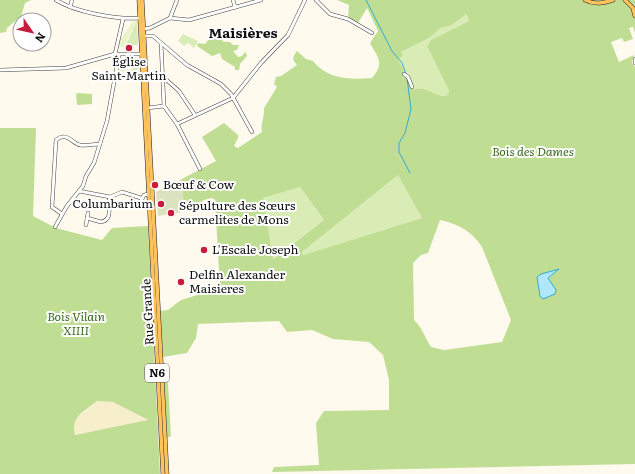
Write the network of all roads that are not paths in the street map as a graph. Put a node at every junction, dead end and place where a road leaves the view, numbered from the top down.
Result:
1 (56, 0) edge
2 (72, 0) edge
3 (140, 0) edge
4 (177, 0) edge
5 (233, 0) edge
6 (261, 0) edge
7 (302, 0) edge
8 (316, 0) edge
9 (585, 0) edge
10 (613, 0) edge
11 (625, 0) edge
12 (70, 7) junction
13 (235, 7) junction
14 (635, 16) edge
15 (139, 18) junction
16 (170, 18) junction
17 (123, 19) junction
18 (141, 29) junction
19 (372, 33) dead end
20 (142, 36) junction
21 (161, 43) junction
22 (117, 54) junction
23 (142, 54) junction
24 (635, 60) edge
25 (635, 63) edge
26 (0, 70) edge
27 (146, 75) junction
28 (406, 75) dead end
29 (162, 76) junction
30 (412, 87) dead end
31 (233, 98) junction
32 (164, 106) junction
33 (147, 108) junction
34 (195, 115) junction
35 (177, 124) junction
36 (252, 132) dead end
37 (100, 144) junction
38 (200, 169) dead end
39 (79, 191) junction
40 (148, 193) junction
41 (110, 197) junction
42 (152, 197) junction
43 (141, 198) junction
44 (148, 208) junction
45 (88, 213) dead end
46 (62, 214) junction
47 (87, 218) junction
48 (86, 225) dead end
49 (55, 226) dead end
50 (163, 474) edge
51 (167, 474) edge

1 - 12 street
2 - 12 street
3 - 15 main road, Rue Grande / N6
3 - 18 main road, Rue Grande / N6
4 - 16 street
5 - 13 street
6 - 13 street
7 - 31 street
8 - 19 street
9 - 10 main road
11 - 14 main road
12 - 17 street
13 - 16 street
15 - 17 street
15 - 18 main road, Rue Grande / N6
16 - 18 street
17 - 22 street
18 - 20 main road, Rue Grande / N6
20 - 21 street
20 - 23 main road, Rue Grande / N6
21 - 29 street
21 - 31 street
22 - 23 street
22 - 26 street
22 - 37 street
23 - 27 main road, Rue Grande / N6
23 - 40 main road, Rue Grande / N6
24 - 25 street
27 - 29 street
27 - 33 main road, Rue Grande / N6
28 - 30 street
29 - 32 street
29 - 34 street
31 - 34 street
31 - 36 street
32 - 33 street
32 - 35 street
33 - 42 main road, Rue Grande / N6
34 - 35 street
35 - 38 street
37 - 39 street
37 - 46 street
39 - 41 street
39 - 46 street
40 - 42 street
40 - 43 street
40 - 44 main road, Rue Grande / N6
41 - 43 street
41 - 47 street
42 - 51 main road, Rue Grande / N6
43 - 44 street
44 - 50 main road, Rue Grande / N6
45 - 47 street
46 - 49 street
47 - 48 street

